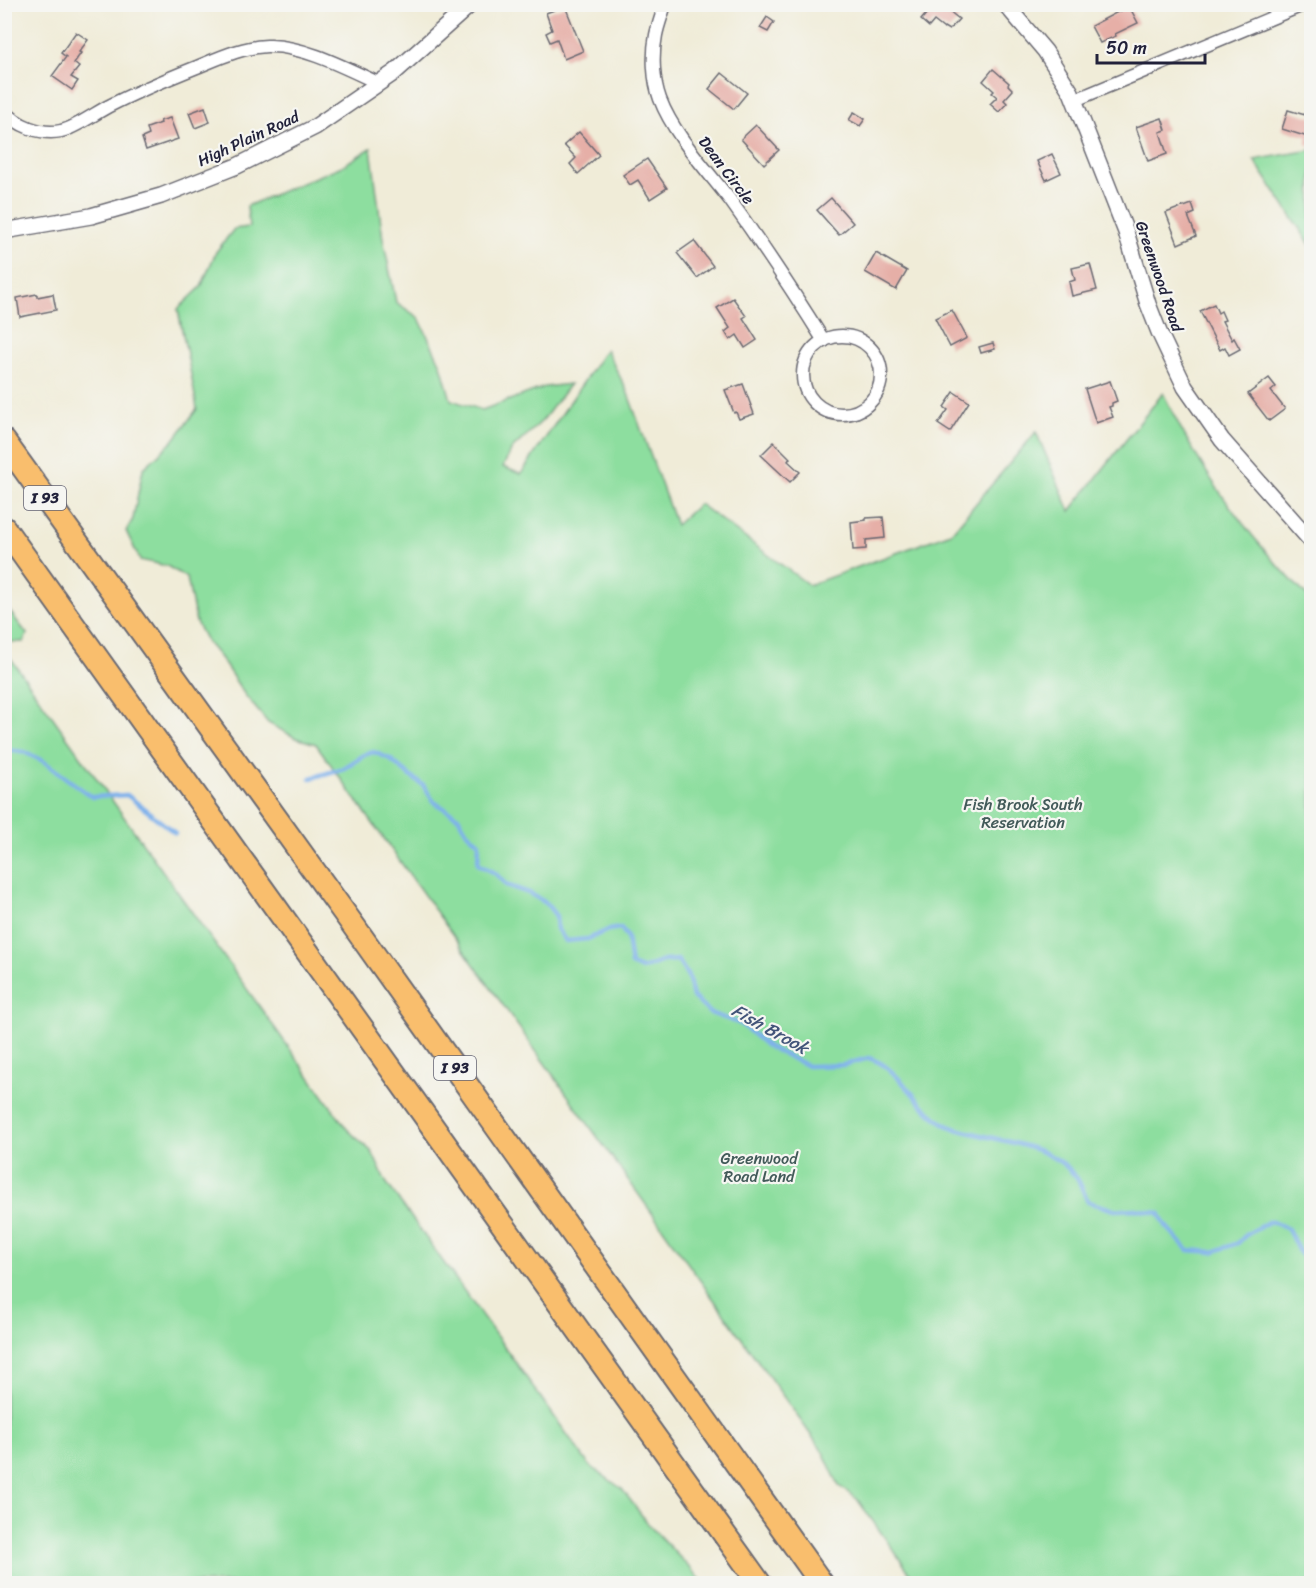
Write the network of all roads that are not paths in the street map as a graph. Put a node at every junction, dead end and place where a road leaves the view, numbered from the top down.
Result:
1 (471, 4) edge
2 (665, 4) edge
3 (1005, 4) edge
4 (1305, 4) edge
5 (378, 83) junction
6 (1074, 100) junction
7 (4, 110) edge
8 (4, 231) edge
9 (824, 340) junction
10 (4, 441) edge
11 (4, 528) edge
12 (1311, 542) edge
13 (760, 1584) edge
14 (822, 1584) edge

1 - 5 street, High Plain Road
2 - 9 street, Dean Circle
3 - 6 street, Greenwood Road
4 - 6 street
5 - 7 street
5 - 8 street, High Plain Road
6 - 12 street, Greenwood Road
9 - 9 street
10 - 14 highway, I 93
11 - 13 highway

